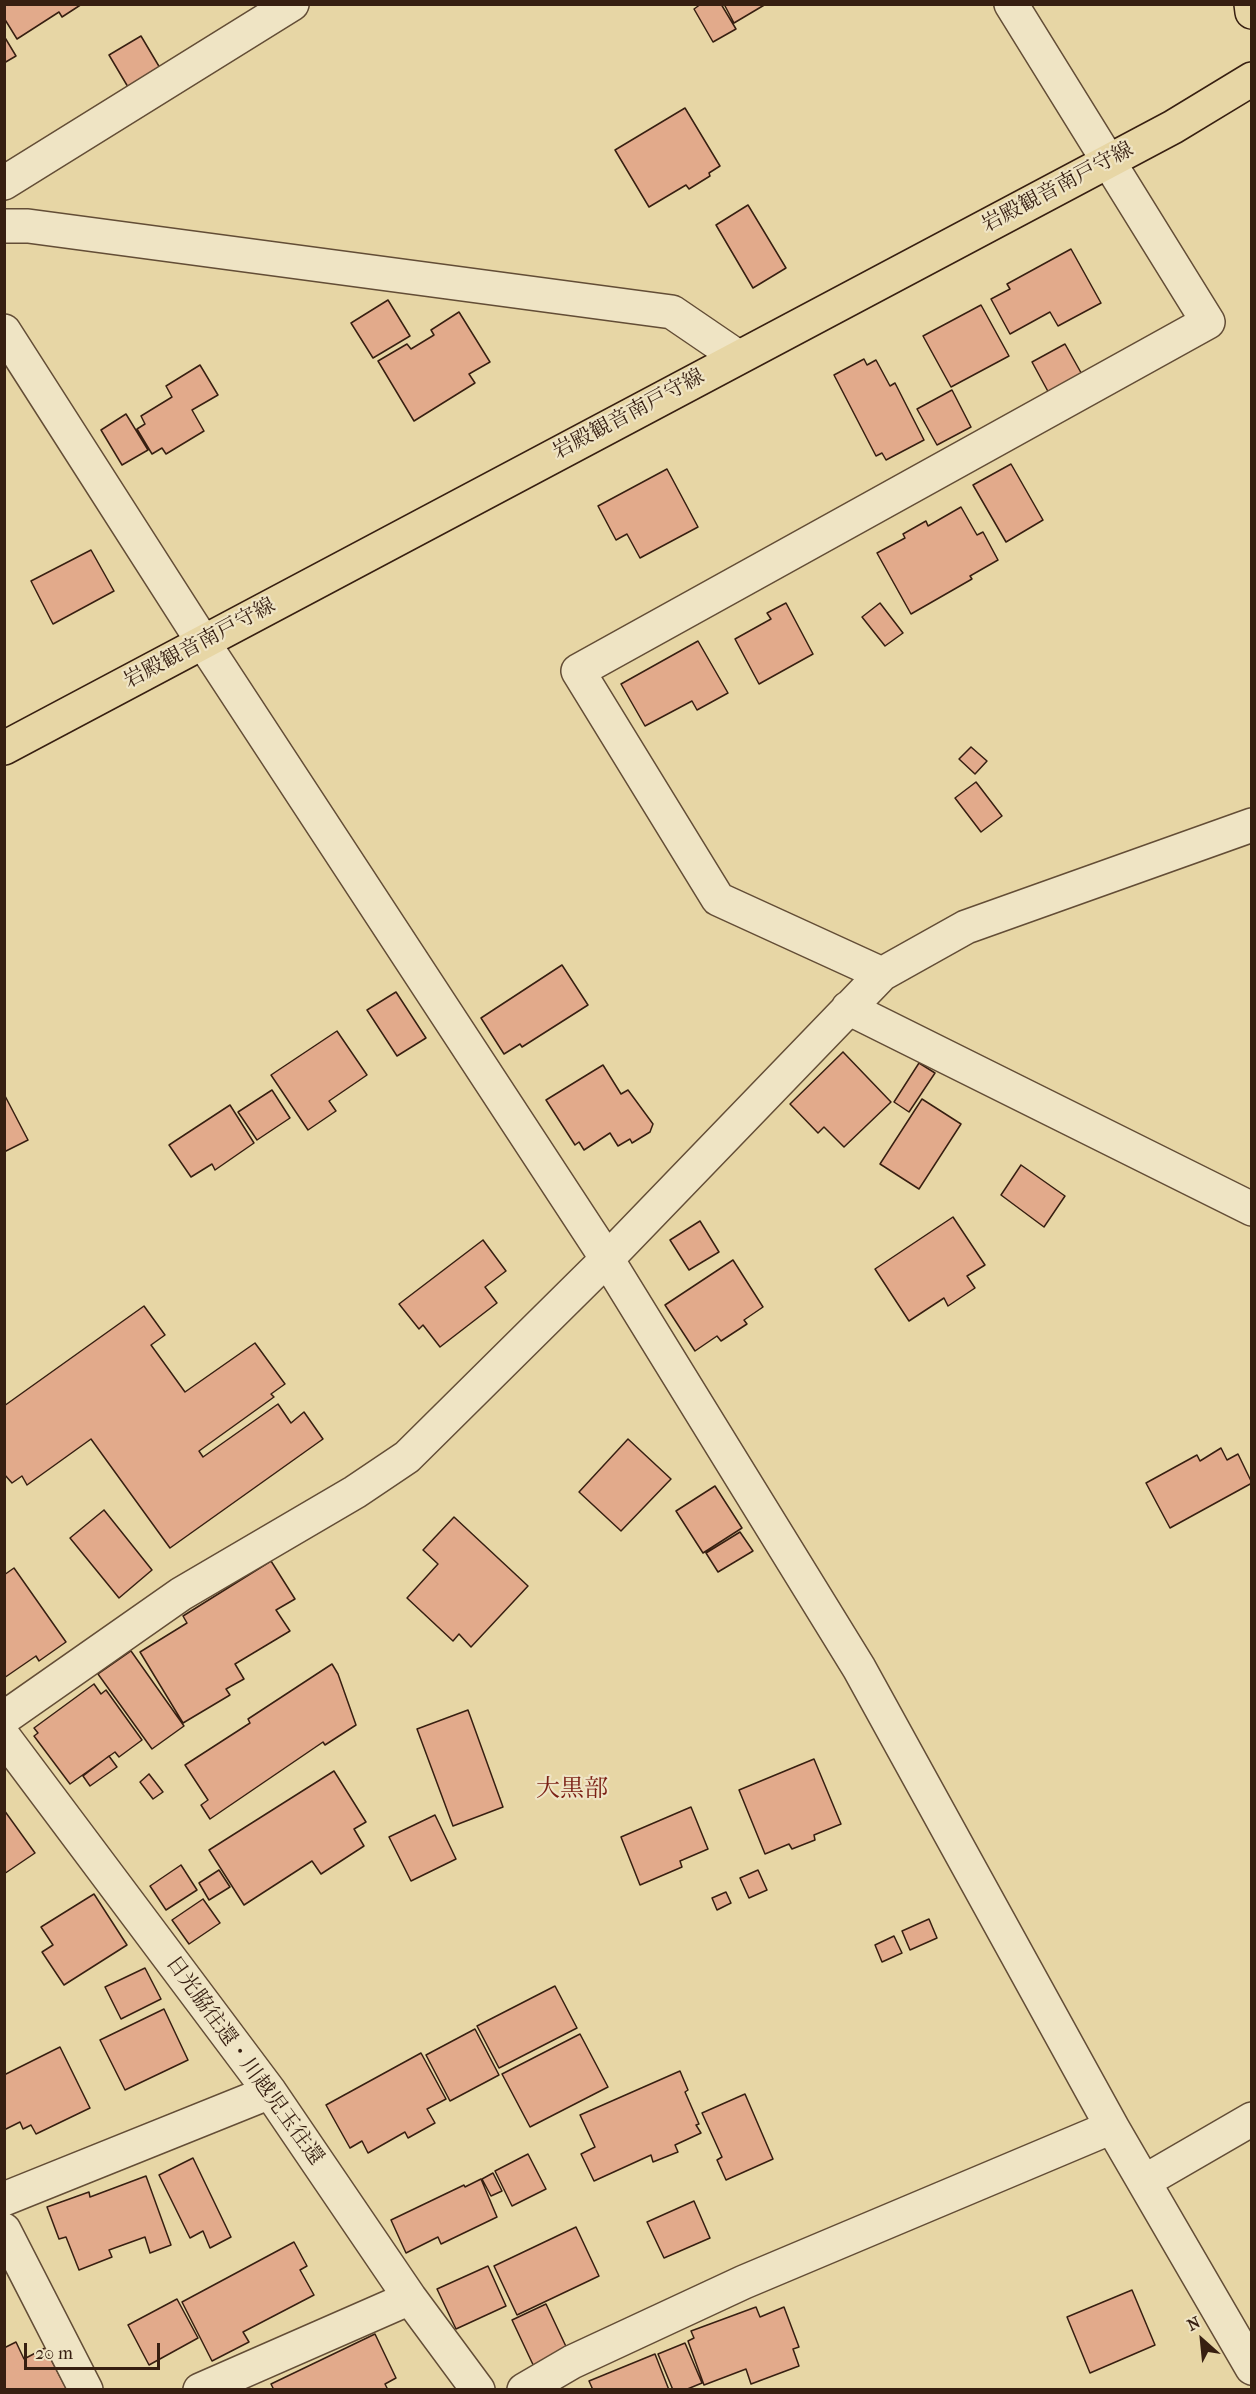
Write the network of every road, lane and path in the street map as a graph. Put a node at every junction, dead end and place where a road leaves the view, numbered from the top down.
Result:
1 (292, 4) edge
2 (1011, 4) edge
3 (1251, 4) edge
4 (1251, 12) edge
5 (1251, 79) edge
6 (1108, 161) junction
7 (4, 183) edge
8 (4, 226) edge
9 (4, 331) edge
10 (738, 357) junction
11 (203, 642) junction
12 (4, 748) edge
13 (1251, 825) edge
14 (882, 974) junction
15 (848, 1008) junction
16 (1251, 1209) edge
17 (607, 1259) junction
18 (4, 1718) edge
19 (4, 1737) edge
20 (270, 2092) junction
21 (1251, 2119) edge
22 (1112, 2127) junction
23 (1145, 2181) junction
24 (4, 2199) edge
25 (4, 2230) edge
26 (410, 2298) junction
27 (1251, 2368) edge
28 (86, 2390) edge
29 (200, 2390) edge
30 (478, 2390) edge
31 (524, 2390) edge

1 - 7 street
2 - 6 street
3 - 4 main road
5 - 6 main road, 岩殿観音南戸守線
6 - 10 main road, 岩殿観音南戸守線
6 - 14 street
8 - 10 street
9 - 11 street
10 - 11 main road, 岩殿観音南戸守線
11 - 12 main road, 岩殿観音南戸守線
11 - 17 street
13 - 14 street
14 - 15 street
15 - 16 street
15 - 17 street
17 - 18 street
17 - 22 street
19 - 20 street, 日光脇往還・川越児玉往還
20 - 24 street
20 - 26 street, 日光脇往還・川越児玉往還
21 - 23 street
22 - 23 street
22 - 31 street
23 - 27 street
25 - 28 street
26 - 29 street
26 - 30 street, 日光脇往還・川越児玉往還

